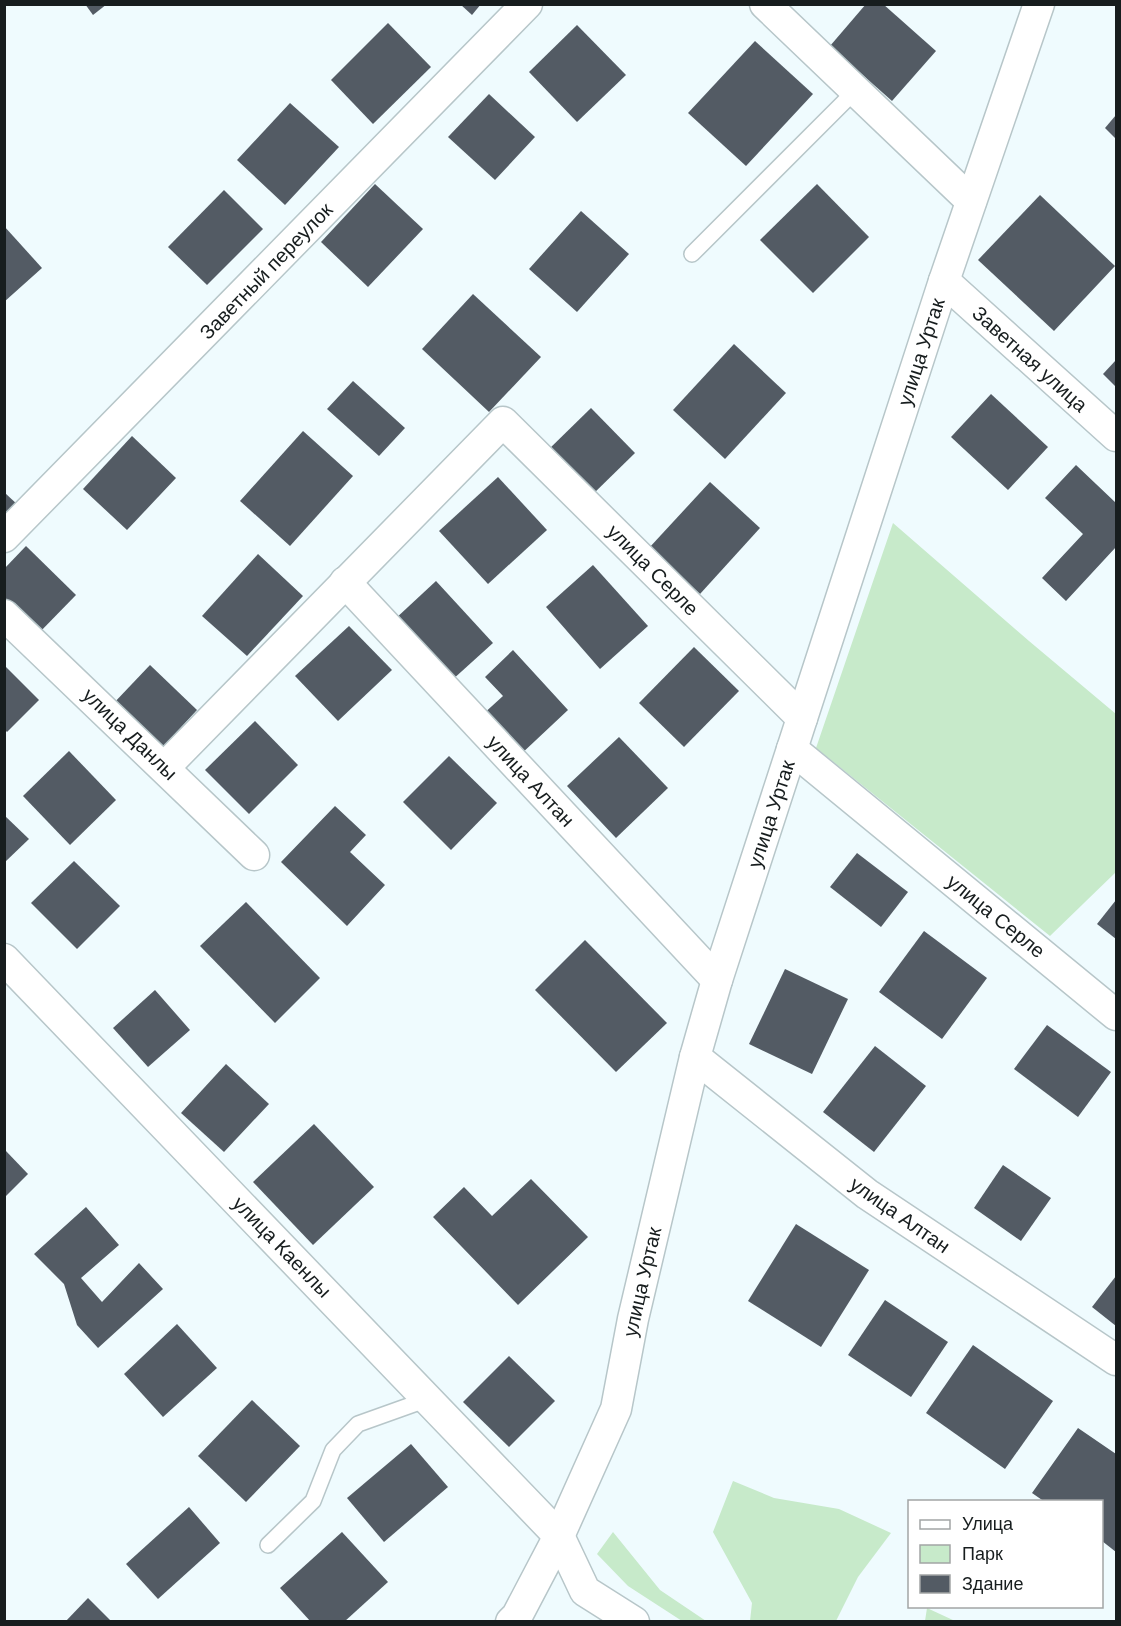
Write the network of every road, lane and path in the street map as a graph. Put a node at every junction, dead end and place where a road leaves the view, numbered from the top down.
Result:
1 (527, 4) edge
2 (765, 4) edge
3 (1039, 4) edge
4 (856, 90) junction
5 (971, 201) junction
6 (692, 254) dead end
7 (944, 281) junction
8 (1116, 436) edge
9 (4, 537) edge
10 (345, 582) junction
11 (4, 615) edge
12 (802, 718) junction
13 (792, 749) junction
14 (165, 767) junction
15 (254, 855) dead end
16 (4, 959) edge
17 (717, 980) junction
18 (1116, 1015) edge
19 (695, 1057) junction
20 (1116, 1360) edge
21 (428, 1399) junction
22 (560, 1536) junction
23 (268, 1545) dead end
24 (511, 1622) edge
25 (634, 1622) edge

1 - 9 street, Заветный переулок
2 - 4 street
3 - 5 street, улица Уртак
4 - 5 street
4 - 6 lane
5 - 7 street, улица Уртак
7 - 8 street, Заветная улица
7 - 12 street, улица Уртак
10 - 12 street, улица Серле
10 - 14 street
10 - 17 street, улица Алтан
11 - 14 street, улица Данлы
12 - 13 street, улица Уртак
13 - 17 street, улица Уртак
13 - 18 street, улица Серле
14 - 15 street, улица Данлы
16 - 21 street, улица Каенлы
17 - 19 street, улица Уртак
19 - 20 street, улица Алтан
19 - 22 street, улица Уртак
21 - 22 street, улица Каенлы
21 - 23 lane
22 - 24 street, улица Уртак
22 - 25 street, улица Каенлы

